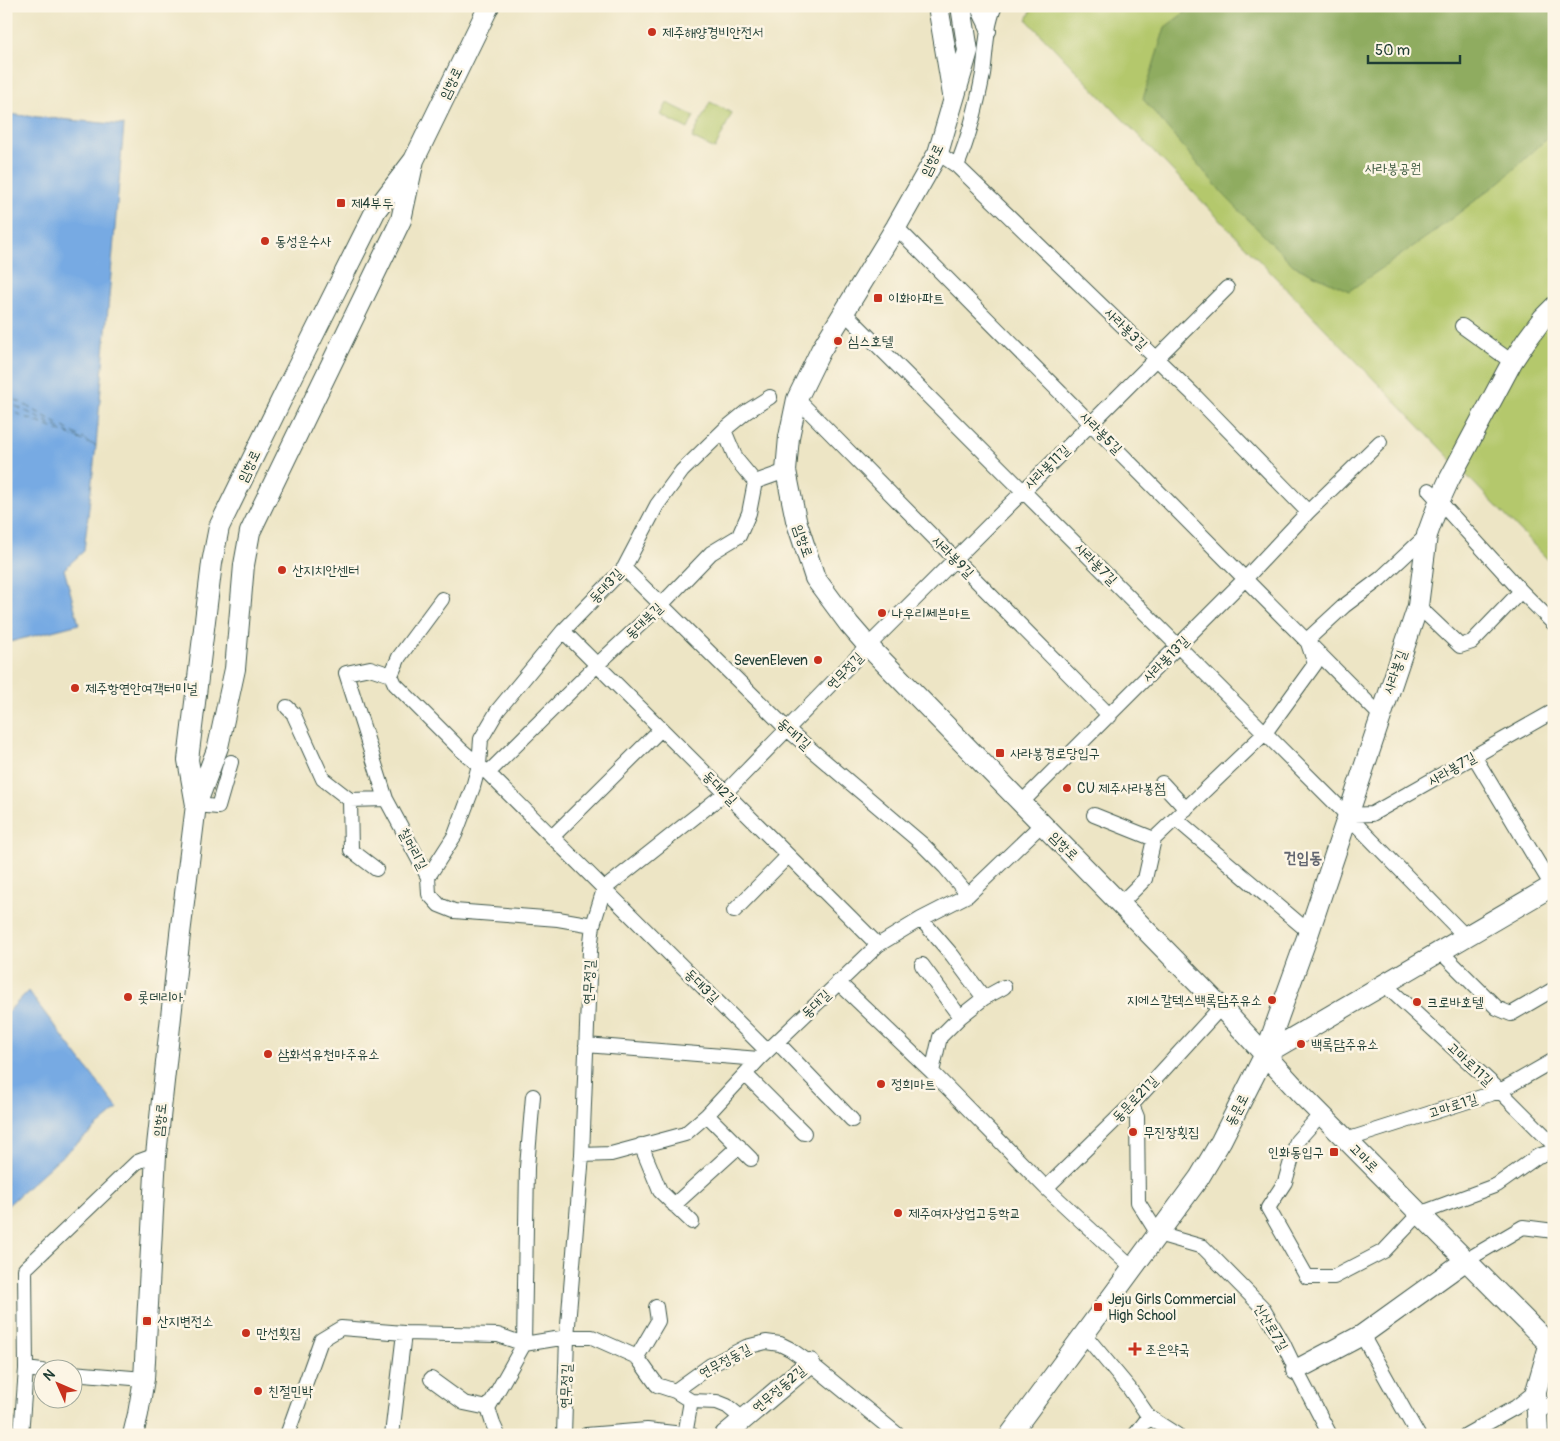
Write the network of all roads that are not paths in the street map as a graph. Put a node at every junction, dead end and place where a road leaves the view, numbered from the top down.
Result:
1 (489, 6) edge
2 (938, 6) edge
3 (995, 6) edge
4 (970, 7) edge
5 (989, 31) junction
6 (954, 99) junction
7 (938, 153) junction
8 (414, 160) junction
9 (957, 166) junction
10 (896, 227) junction
11 (1227, 288) dead end
12 (1554, 307) edge
13 (844, 312) junction
14 (1462, 326) dead end
15 (1156, 358) junction
16 (1512, 362) junction
17 (770, 397) dead end
18 (796, 399) junction
19 (1092, 424) junction
20 (724, 430) junction
21 (1380, 442) dead end
22 (786, 471) junction
23 (754, 482) junction
24 (1023, 491) junction
25 (1434, 496) junction
26 (1308, 512) junction
27 (1427, 535) junction
28 (956, 560) junction
29 (624, 568) junction
30 (1246, 579) junction
31 (1521, 591) junction
32 (442, 599) dead end
33 (661, 605) junction
34 (1418, 606) junction
35 (1554, 624) edge
36 (563, 631) junction
37 (1307, 640) junction
38 (868, 646) junction
39 (1179, 646) junction
40 (597, 665) junction
41 (391, 675) junction
42 (287, 706) dead end
43 (1554, 711) edge
44 (1110, 716) junction
45 (1381, 716) junction
46 (661, 730) junction
47 (788, 730) junction
48 (1265, 733) junction
49 (1474, 756) junction
50 (231, 762) dead end
51 (484, 769) junction
52 (1162, 783) dead end
53 (725, 793) junction
54 (386, 799) junction
55 (350, 800) junction
56 (1021, 803) junction
57 (196, 805) junction
58 (1181, 814) junction
59 (1094, 815) dead end
60 (1347, 815) junction
61 (1042, 824) junction
62 (552, 837) junction
63 (1154, 839) junction
64 (788, 856) junction
65 (376, 869) dead end
66 (428, 877) junction
67 (1553, 886) edge
68 (604, 889) junction
69 (968, 895) junction
70 (1120, 903) junction
71 (734, 911) dead end
72 (921, 919) junction
73 (592, 925) junction
74 (1309, 932) junction
75 (1466, 937) junction
76 (878, 945) junction
77 (1441, 952) junction
78 (922, 965) dead end
79 (838, 982) junction
80 (1384, 984) junction
81 (1004, 986) dead end
82 (1554, 989) edge
83 (984, 998) junction
84 (1221, 1007) junction
85 (960, 1017) junction
86 (586, 1045) junction
87 (768, 1051) junction
88 (1265, 1054) junction
89 (1554, 1060) edge
90 (932, 1072) junction
91 (745, 1074) junction
92 (1500, 1091) junction
93 (533, 1096) dead end
94 (1132, 1104) junction
95 (707, 1114) junction
96 (1321, 1114) junction
97 (852, 1120) dead end
98 (804, 1133) dead end
99 (1346, 1140) junction
100 (642, 1145) junction
101 (1554, 1145) edge
102 (738, 1146) junction
103 (1554, 1151) edge
104 (156, 1155) junction
105 (582, 1155) junction
106 (751, 1159) dead end
107 (1046, 1188) junction
108 (674, 1204) junction
109 (1419, 1214) junction
110 (692, 1222) dead end
111 (1554, 1231) edge
112 (1158, 1234) junction
113 (1466, 1260) junction
114 (1132, 1268) junction
115 (656, 1307) dead end
116 (404, 1333) junction
117 (1084, 1334) junction
118 (1362, 1335) junction
119 (567, 1337) junction
120 (524, 1344) junction
121 (1552, 1348) edge
122 (637, 1357) junction
123 (810, 1363) junction
124 (26, 1369) junction
125 (32, 1370) edge
126 (1296, 1370) junction
127 (82, 1374) edge
128 (144, 1379) junction
129 (431, 1380) dead end
130 (1536, 1390) junction
131 (675, 1391) junction
132 (691, 1401) junction
133 (1554, 1402) edge
134 (488, 1408) junction
135 (1537, 1414) junction
136 (1149, 1417) junction
137 (743, 1420) junction
138 (891, 1433) edge
139 (687, 1434) edge
140 (21, 1435) edge
141 (133, 1435) edge
142 (287, 1435) edge
143 (392, 1435) edge
144 (498, 1435) edge
145 (564, 1435) edge
146 (586, 1435) edge
147 (725, 1435) edge
148 (1010, 1435) edge
149 (1135, 1435) edge
150 (1177, 1435) edge
151 (1330, 1435) edge
152 (1418, 1435) edge
153 (1466, 1435) edge
154 (1538, 1435) edge

1 - 8 main road, 임항로
2 - 6 main road, 임항로
3 - 5 street
4 - 5 street
4 - 6 main road, 임항로
5 - 9 street
6 - 7 main road, 임항로
7 - 9 street, 사라봉3길
7 - 10 main road, 임항로
8 - 57 main road, 임항로
8 - 57 main road, 임항로
9 - 15 street, 사라봉3길
10 - 13 main road, 임항로
10 - 19 street, 사라봉5길
11 - 15 street, 사라봉11길
12 - 16 main road, 사라봉길
13 - 18 main road, 임항로
13 - 24 street, 사라봉7길
14 - 16 street
15 - 19 street, 사라봉11길
15 - 26 street, 사라봉3길
16 - 25 main road, 사라봉길
17 - 20 street, 동대3길
18 - 22 main road, 임항로
18 - 28 street, 사라봉9길
19 - 24 street, 사라봉11길
19 - 30 street, 사라봉5길
20 - 23 street
20 - 29 street, 동대3길
21 - 26 street, 사라봉13길
22 - 23 street
22 - 38 main road, 임항로
23 - 33 street, 동대북길
24 - 28 street, 사라봉11길
24 - 39 street, 사라봉7길
25 - 27 main road, 사라봉길
25 - 31 street
26 - 30 street, 사라봉13길
27 - 34 main road, 사라봉길
27 - 37 street
28 - 38 street, 사라봉11길
28 - 44 street, 사라봉9길
29 - 33 street, 동대1길
29 - 36 street, 동대3길
30 - 37 street, 사라봉5길
30 - 39 street, 사라봉13길
31 - 34 street
31 - 35 street
32 - 41 street
33 - 40 street, 동대북길
33 - 47 street, 동대1길
34 - 45 main road, 사라봉길
36 - 40 street, 동대2길
36 - 51 street, 동대3길
37 - 45 street, 사라봉5길
37 - 48 street
38 - 47 street, 연무정길
38 - 56 main road, 임항로
39 - 44 street, 사라봉13길
39 - 48 street, 사라봉7길
40 - 46 street, 동대2길
40 - 51 street, 동대북길
41 - 51 street, 동대3길
41 - 54 street, 칠머리길
42 - 55 street
43 - 49 street, 사라봉7길
44 - 56 street, 사라봉13길
45 - 60 main road, 사라봉길
46 - 53 street, 동대2길
46 - 62 street
47 - 53 street, 연무정길
47 - 69 street, 동대1길
48 - 58 street
48 - 60 street, 사라봉7길
49 - 60 street, 사라봉7길
49 - 67 street
50 - 57 street
51 - 62 street, 동대3길
51 - 66 street
52 - 58 street
53 - 64 street, 동대2길
53 - 68 street, 연무정길
54 - 55 street
54 - 66 street, 칠머리길
55 - 65 street
56 - 61 main road, 임항로
57 - 104 main road, 임항로
58 - 63 street
58 - 74 street
59 - 63 street
60 - 74 main road, 사라봉길
60 - 75 street, 사라봉7길
61 - 69 street, 동대길
61 - 70 main road, 임항로
62 - 68 street, 동대3길
63 - 70 street
64 - 71 street
64 - 76 street, 동대2길
66 - 73 street, 칠머리길
67 - 75 main road
68 - 73 street, 연무정길
68 - 87 street, 동대3길
69 - 72 street, 동대길
70 - 84 main road, 임항로
72 - 76 street, 동대길
72 - 83 street
73 - 86 street, 연무정길
74 - 88 main road, 사라봉길
75 - 77 main road
76 - 79 street, 동대길
77 - 80 main road
77 - 82 street
78 - 85 street
79 - 87 street, 동대길
79 - 90 street
80 - 88 main road
80 - 92 street, 고마로11길
81 - 83 street
83 - 85 street
84 - 88 main road, 임항로
84 - 94 street, 동문로21길
85 - 90 street
86 - 87 street
86 - 105 street, 연무정길
87 - 91 street, 동대길
87 - 97 street, 동대3길
88 - 96 main road, 고마로
88 - 112 main road, 동문로
89 - 92 street, 고마로1길
90 - 107 street
91 - 95 street, 동대길
91 - 98 street
92 - 99 street, 고마로1길
92 - 101 street, 고마로11길
93 - 120 street
94 - 107 street, 동문로21길
94 - 112 street
95 - 100 street, 동대길
95 - 102 street
96 - 99 main road, 고마로
96 - 109 street
99 - 109 main road, 고마로
100 - 105 street, 동대길
100 - 108 street
102 - 106 street
102 - 108 street
103 - 109 street
104 - 124 street
104 - 128 main road, 임항로
105 - 119 street, 연무정길
107 - 114 street
108 - 110 street
109 - 113 main road, 고마로
111 - 113 street
112 - 114 main road, 동문로
112 - 126 street, 신산로7길
113 - 118 main road
113 - 121 main road, 고마로
114 - 117 main road, 동문로
115 - 122 street
116 - 120 street
116 - 142 street
116 - 143 street
117 - 136 street
117 - 148 main road, 동문로
118 - 126 main road
118 - 152 street
119 - 120 street
119 - 122 street
119 - 145 street, 연무정길
120 - 134 street
121 - 130 main road
122 - 131 street
123 - 131 street, 연무정동길
123 - 137 main road, 연무정동2길
123 - 138 street, 연무정동길
124 - 125 street
124 - 140 street
126 - 151 street, 신산로7길
127 - 128 street
128 - 141 main road, 임항로
129 - 134 street
130 - 135 main road
130 - 153 street
131 - 132 street
132 - 137 street
132 - 139 street
133 - 135 street
134 - 144 street
135 - 154 main road
136 - 149 street
136 - 150 street
137 - 147 main road, 연무정동2길
139 - 146 street

